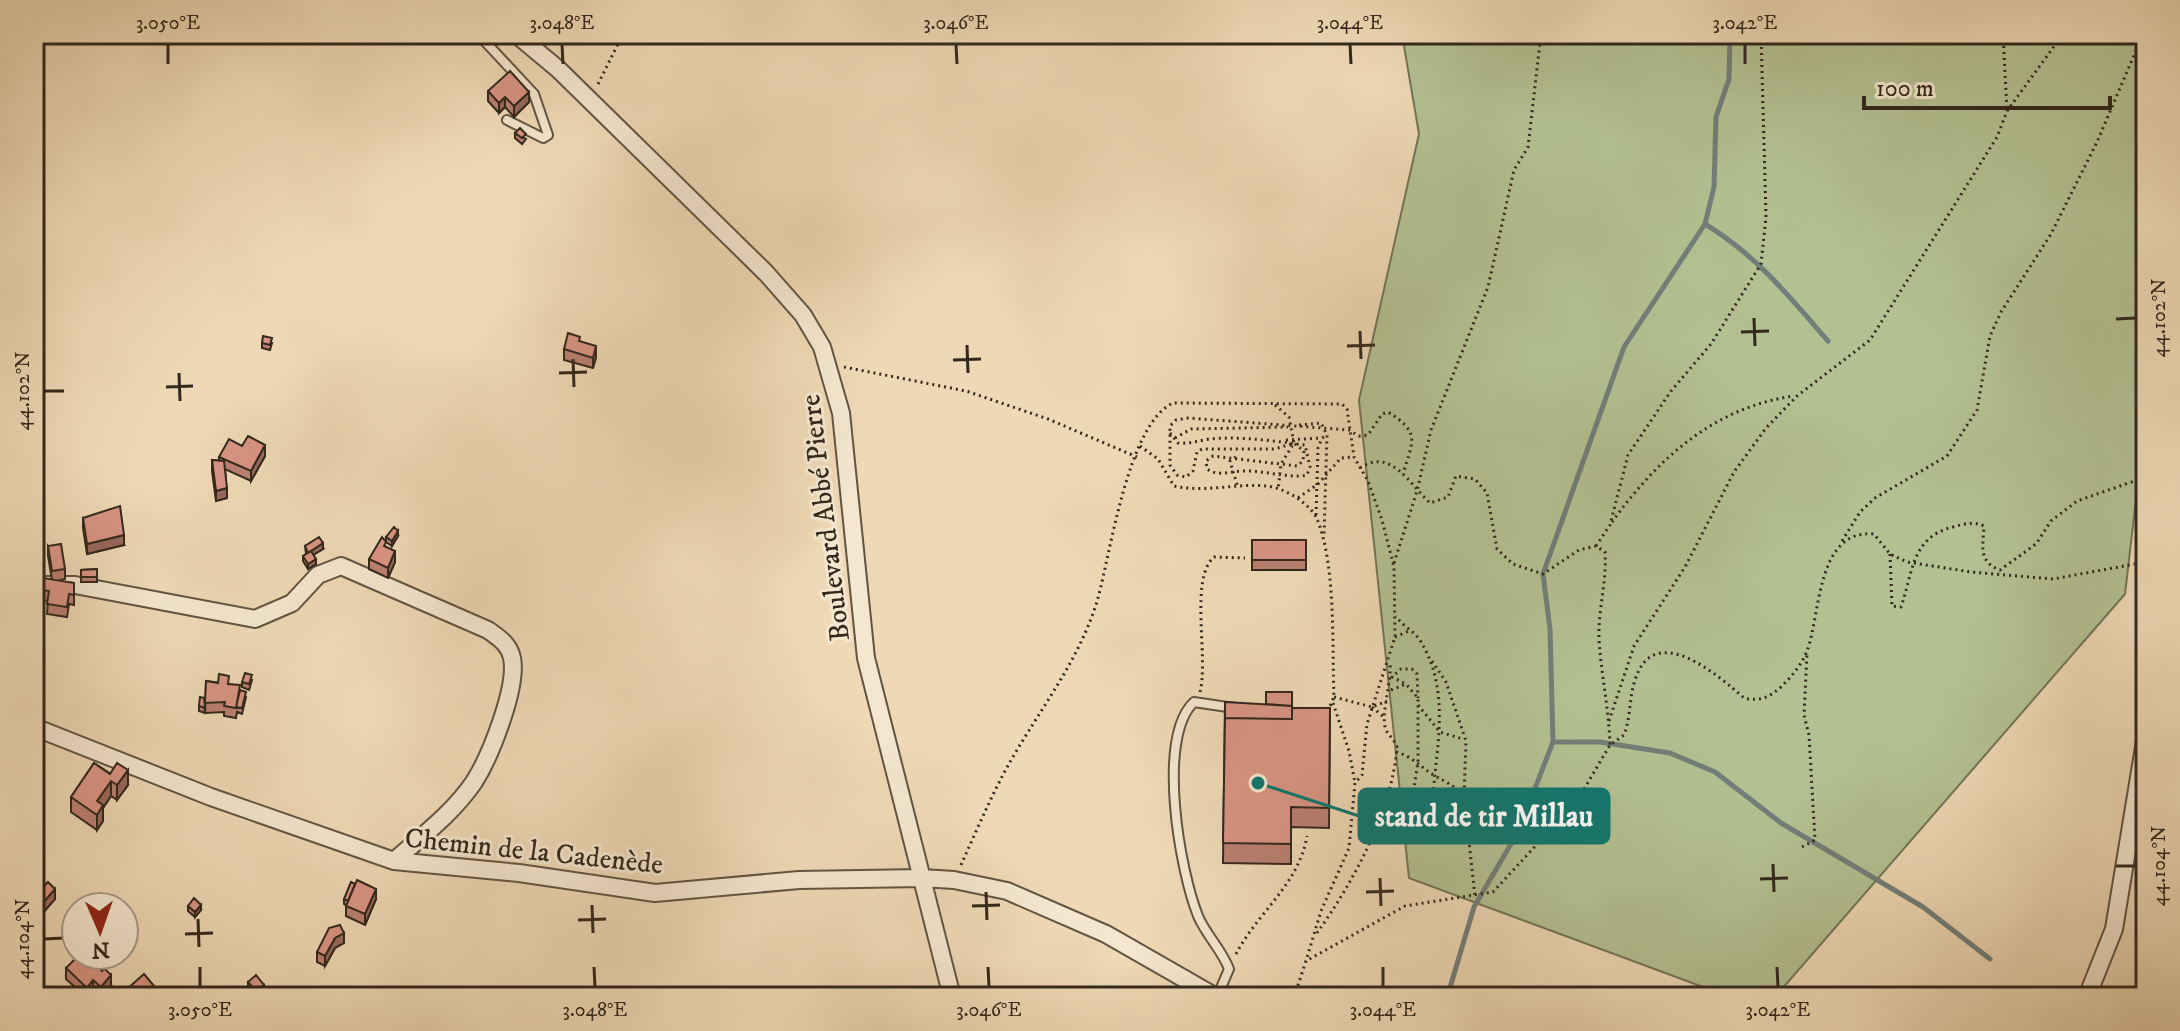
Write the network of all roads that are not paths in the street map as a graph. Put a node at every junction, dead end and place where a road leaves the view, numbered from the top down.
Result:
1 (478, 34) edge
2 (519, 35) edge
3 (507, 120) dead end
4 (34, 585) edge
5 (1249, 712) edge
6 (34, 727) edge
7 (2146, 735) edge
8 (394, 861) junction
9 (922, 878) junction
10 (952, 997) edge
11 (1217, 997) edge
12 (2087, 997) edge

1 - 3 lane
2 - 9 street, Boulevard Abbé Pierre
4 - 8 street
5 - 11 lane
6 - 8 street, Chemin de la Cadenède
7 - 12 street
8 - 9 street, Chemin de la Cadenède
9 - 10 street, Boulevard Abbé Pierre
9 - 11 street, Chemin de la Cadenède

